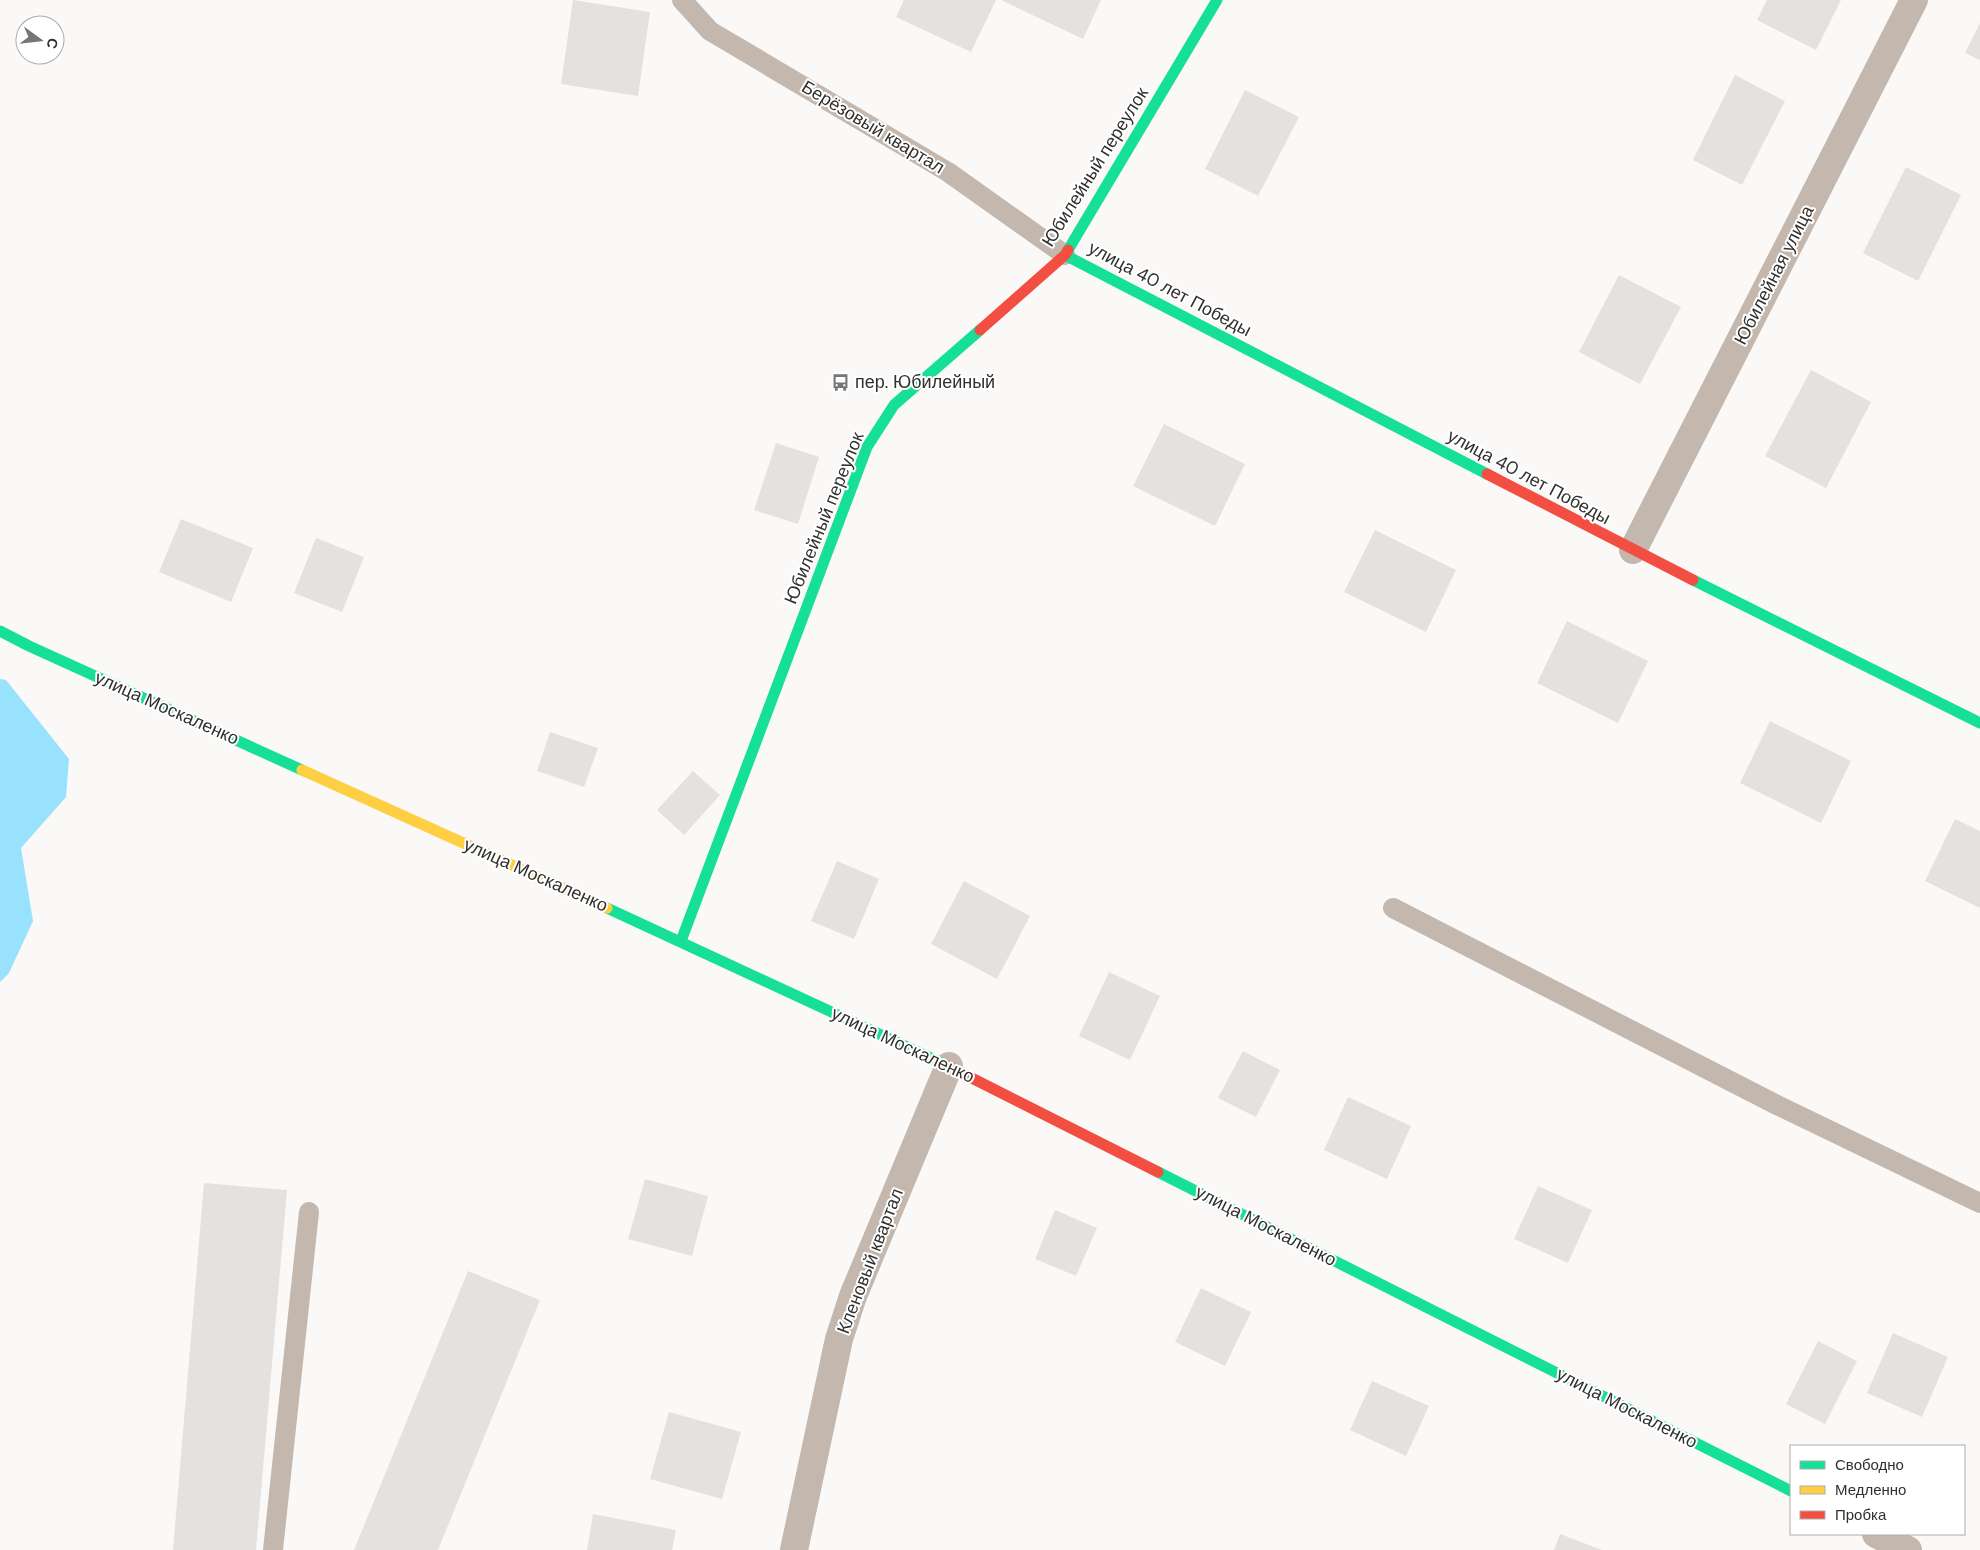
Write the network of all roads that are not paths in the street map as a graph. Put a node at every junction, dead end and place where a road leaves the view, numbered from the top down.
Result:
1 (682, 0) edge
2 (1216, 0) edge
3 (1914, 0) edge
4 (1066, 255) junction
5 (1633, 550) junction
6 (0, 631) edge
7 (1980, 723) edge
8 (1392, 908) dead end
9 (681, 941) junction
10 (948, 1066) junction
11 (1980, 1203) edge
12 (309, 1212) dead end
13 (1790, 1490) edge
14 (1878, 1535) edge
15 (274, 1550) edge
16 (794, 1550) edge
17 (1908, 1550) edge

1 - 4 lane, Берёзовый квартал
2 - 4 street, Юбилейный переулок
3 - 5 street, Юбилейная улица
4 - 5 street, улица 40 лет Победы
4 - 9 street, Юбилейный переулок
5 - 7 street, улица 40 лет Победы
6 - 9 street, улица Москаленко
8 - 11 lane
9 - 10 street, улица Москаленко
10 - 13 street, улица Москаленко
10 - 16 street, Кленовый квартал
12 - 15 lane
14 - 17 street

